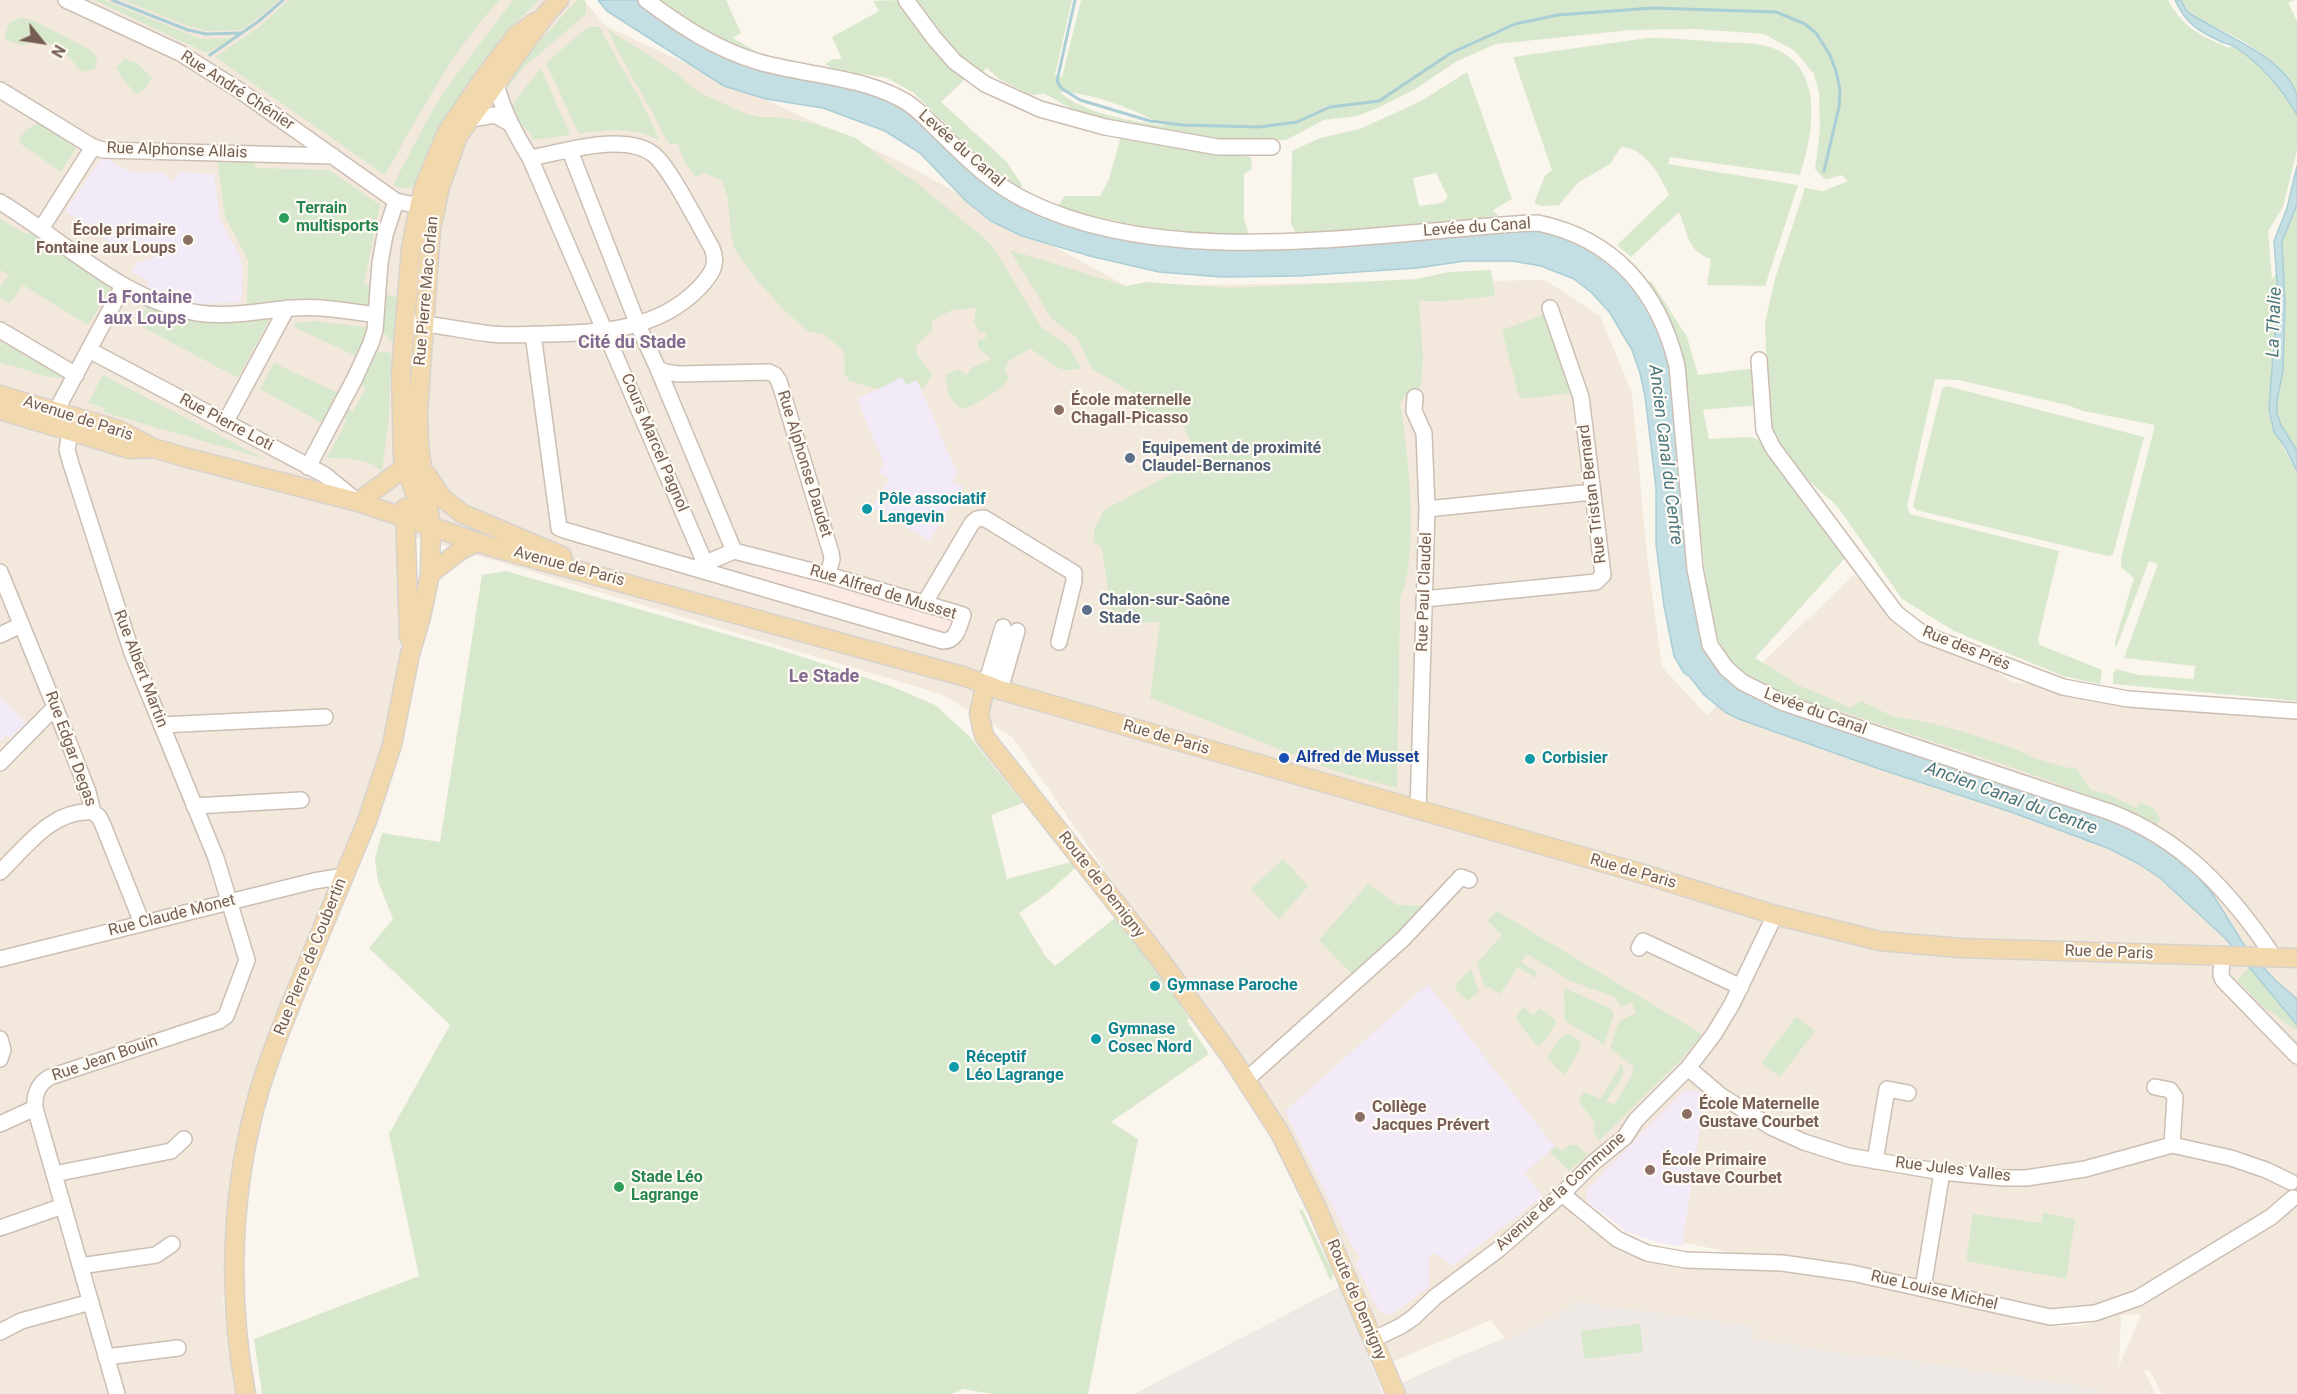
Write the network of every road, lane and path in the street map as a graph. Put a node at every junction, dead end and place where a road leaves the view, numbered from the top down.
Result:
1 (66, 0) edge
2 (559, 0) edge
3 (646, 0) edge
4 (906, 0) edge
5 (490, 85) junction
6 (0, 90) edge
7 (471, 118) junction
8 (502, 119) junction
9 (93, 147) junction
10 (1272, 147) dead end
11 (570, 151) junction
12 (333, 156) junction
13 (530, 158) junction
14 (396, 201) junction
15 (0, 202) edge
16 (427, 208) junction
17 (415, 228) junction
18 (41, 229) junction
19 (123, 286) junction
20 (287, 308) junction
21 (1550, 308) dead end
22 (376, 315) junction
23 (404, 322) junction
24 (423, 324) junction
25 (638, 325) junction
26 (0, 330) edge
27 (605, 331) junction
28 (532, 334) junction
29 (89, 350) junction
30 (1759, 360) dead end
31 (658, 369) junction
32 (75, 375) junction
33 (0, 395) edge
34 (1415, 397) dead end
35 (0, 410) edge
36 (56, 411) junction
37 (19, 417) junction
38 (225, 423) junction
39 (70, 432) junction
40 (92, 438) junction
41 (153, 448) junction
42 (404, 463) junction
43 (308, 467) junction
44 (423, 468) junction
45 (1593, 492) junction
46 (358, 502) junction
47 (1427, 509) junction
48 (420, 523) junction
49 (477, 542) junction
50 (734, 551) junction
51 (699, 566) junction
52 (0, 572) edge
53 (429, 574) junction
54 (828, 575) junction
55 (622, 581) junction
56 (1424, 600) junction
57 (924, 604) junction
58 (21, 625) junction
59 (1010, 629) dead end
60 (0, 635) edge
61 (1059, 642) dead end
62 (410, 654) junction
63 (993, 687) junction
64 (55, 707) junction
65 (2297, 711) edge
66 (325, 717) dead end
67 (161, 725) junction
68 (0, 763) edge
69 (301, 800) dead end
70 (194, 806) junction
71 (1418, 810) junction
72 (93, 812) junction
73 (0, 872) edge
74 (344, 876) junction
75 (1469, 880) dead end
76 (229, 902) junction
77 (1775, 915) junction
78 (142, 923) junction
79 (1639, 948) dead end
80 (2223, 956) junction
81 (2269, 957) junction
82 (2297, 958) edge
83 (0, 960) edge
84 (1741, 987) junction
85 (0, 1039) edge
86 (2297, 1056) edge
87 (0, 1059) edge
88 (1688, 1068) junction
89 (1246, 1080) junction
90 (2155, 1088) dead end
91 (1908, 1093) dead end
92 (35, 1108) junction
93 (0, 1124) edge
94 (184, 1139) dead end
95 (2172, 1145) junction
96 (1875, 1161) junction
97 (1942, 1172) junction
98 (54, 1174) junction
99 (2294, 1180) edge
100 (1562, 1194) junction
101 (2295, 1199) edge
102 (63, 1206) junction
103 (0, 1228) edge
104 (172, 1244) dead end
105 (80, 1266) junction
106 (1923, 1288) junction
107 (91, 1302) junction
108 (0, 1332) edge
109 (1374, 1339) junction
110 (178, 1348) dead end
111 (106, 1357) junction
112 (117, 1394) edge
113 (245, 1394) edge
114 (1396, 1394) edge

1 - 12 street, Rue André Chénier
2 - 5 main road, Rue Pierre Mac Orlan
3 - 81 street, Levée du Canal
4 - 10 street
5 - 7 main road, Rue Pierre Mac Orlan
5 - 8 street, Cours Marcel Pagnol
5 - 16 main road, Rue Pierre Mac Orlan
6 - 9 street, Rue Alphonse Allais
7 - 8 street
7 - 16 main road, Rue Pierre Mac Orlan
8 - 13 street, Cours Marcel Pagnol
9 - 12 street, Rue Alphonse Allais
9 - 18 street
11 - 13 street
11 - 25 street
11 - 25 street
12 - 14 street, Rue André Chénier
13 - 27 street, Cours Marcel Pagnol
14 - 16 street, Rue André Chénier
14 - 17 street, Rue André Chénier
14 - 22 street
15 - 18 street
16 - 17 main road, Rue Pierre Mac Orlan
16 - 24 main road, Rue Pierre Mac Orlan
17 - 23 main road, Rue Pierre Mac Orlan
18 - 19 street
19 - 20 street
19 - 29 street
20 - 22 street
20 - 38 street
21 - 45 street, Rue Tristan Bernard
22 - 43 street
23 - 24 street
23 - 42 main road, Rue Pierre Mac Orlan
24 - 28 street
24 - 44 main road, Rue Pierre Mac Orlan
25 - 27 street
25 - 31 street
26 - 32 street
27 - 28 street
27 - 51 street, Cours Marcel Pagnol
28 - 51 street, Rue Alfred de Musset
29 - 32 street
29 - 38 street, Rue Pierre Loti
30 - 65 street, Rue des Prés
31 - 50 street, Cours Marcel Pagnol
31 - 54 street, Rue Alphonse Daudet
32 - 36 street
33 - 36 main road, Avenue de Paris
34 - 47 street, Rue Paul Claudel
35 - 37 main road, Avenue de Paris
36 - 37 street
36 - 40 street
36 - 41 main road, Avenue de Paris
37 - 39 main road, Avenue de Paris
38 - 43 street, Rue Pierre Loti
39 - 40 main road, Avenue de Paris
39 - 67 street, Rue Albert Martin
40 - 41 main road, Avenue de Paris
41 - 46 main road, Avenue de Paris
42 - 46 main road
42 - 48 main road, Rue Pierre Mac Orlan
43 - 46 street, Rue Pierre Loti
44 - 48 main road, Rue Pierre Mac Orlan
44 - 55 main road
45 - 47 street
45 - 56 street, Rue Tristan Bernard
46 - 48 main road, Avenue de Paris
47 - 56 street, Rue Paul Claudel
48 - 49 main road, Avenue de Paris
48 - 53 main road, Rue Pierre de Coubertin
48 - 62 main road
49 - 53 main road
49 - 55 main road, Avenue de Paris
50 - 51 street
50 - 54 street, Rue Alfred de Musset
51 - 57 street, Rue Alfred de Musset
52 - 58 street, Rue Edgar Degas
53 - 62 main road, Rue Pierre de Coubertin
54 - 57 street, Rue Alfred de Musset
55 - 63 main road, Avenue de Paris
56 - 71 street, Rue Paul Claudel
57 - 61 street
58 - 60 street
58 - 64 street, Rue Edgar Degas
59 - 63 street
62 - 74 main road, Rue Pierre de Coubertin
63 - 71 main road, Rue de Paris
63 - 89 main road, Route de Demigny
64 - 68 street
64 - 72 street, Rue Edgar Degas
66 - 67 street
67 - 70 street, Rue Albert Martin
69 - 70 street
70 - 76 street, Rue Albert Martin
71 - 77 main road, Rue de Paris
72 - 73 street
72 - 78 street, Rue Edgar Degas
74 - 76 street, Rue Claude Monet
74 - 113 main road, Rue Pierre de Coubertin
75 - 89 street
76 - 78 street, Rue Claude Monet
76 - 92 street, Rue Jean Bouin
77 - 80 main road, Rue de Paris
77 - 84 street, Avenue de la Commune
78 - 83 street, Rue Claude Monet
79 - 84 street
80 - 81 main road, Rue de Paris
80 - 86 street
81 - 82 main road, Rue de Paris
84 - 88 street, Avenue de la Commune
85 - 87 street
88 - 96 street, Rue Jules Valles
88 - 100 street, Avenue de la Commune
89 - 109 main road, Route de Demigny
90 - 95 street
91 - 96 street, Rue Jules Valles
92 - 93 street
92 - 98 street
94 - 98 street
95 - 97 street, Rue Jules Valles
95 - 99 street, Rue Jules Valles
96 - 97 street, Rue Jules Valles
97 - 106 street
98 - 102 street
99 - 101 street
100 - 106 street, Rue Louise Michel
100 - 109 street, Avenue de la Commune
101 - 106 street, Rue Louise Michel
102 - 103 street
102 - 105 street
104 - 105 street
105 - 107 street
107 - 108 street
107 - 111 street
109 - 114 main road, Route de Demigny
110 - 111 street
111 - 112 street

